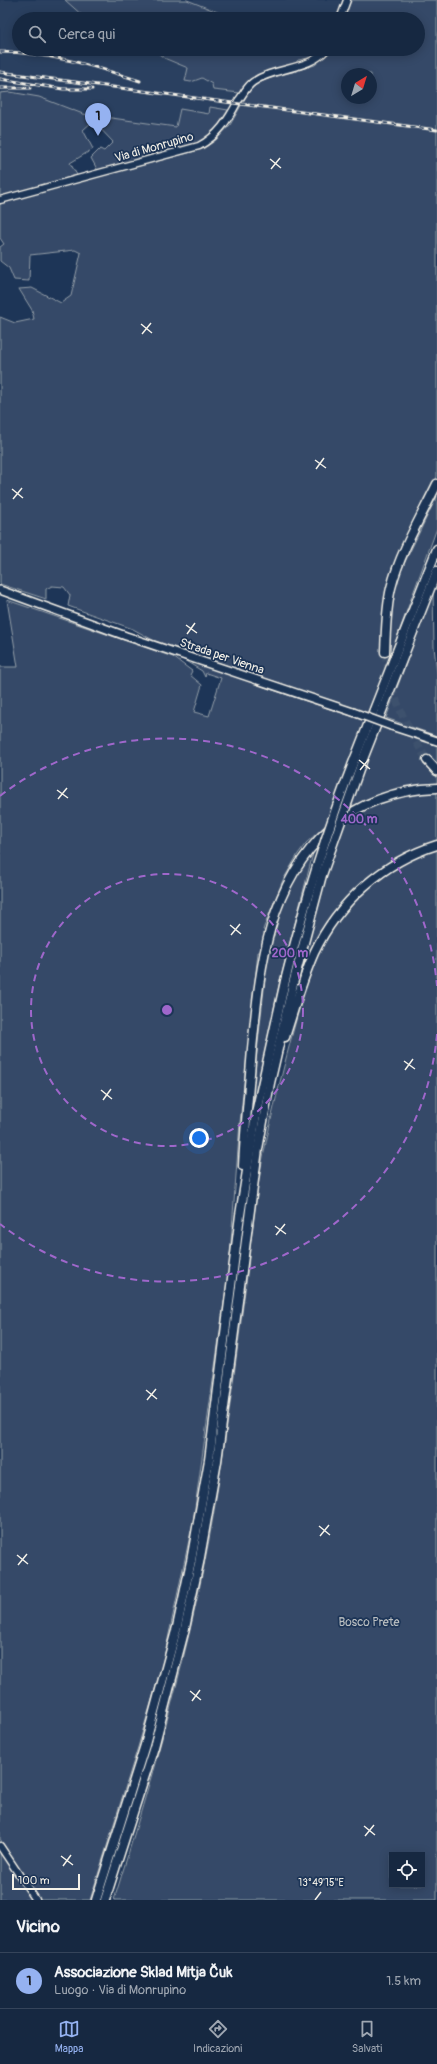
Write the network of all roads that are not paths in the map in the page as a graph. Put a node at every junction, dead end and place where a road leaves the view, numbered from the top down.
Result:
1 (347, 0) edge
2 (343, 12) edge
3 (321, 56) edge
4 (0, 200) edge
5 (437, 484) edge
6 (437, 549) edge
7 (437, 571) edge
8 (0, 590) edge
9 (385, 652) tunnel mouth
10 (437, 741) edge
11 (359, 759) junction
12 (427, 760) tunnel mouth
13 (437, 771) edge
14 (437, 788) edge
15 (437, 845) edge
16 (289, 982) junction
17 (276, 1056) junction
18 (240, 1215) junction
19 (0, 1846) edge
20 (36, 1900) edge
21 (96, 1900) edge
22 (105, 1900) edge

1 - 2 main road
3 - 4 main road, Via di Monrupino
5 - 9 highway
6 - 11 highway
7 - 11 highway
8 - 10 main road, Strada per Vienna, bridge
11 - 16 highway, bridge
12 - 13 highway
14 - 18 highway
15 - 17 highway
16 - 17 highway
16 - 18 highway
17 - 22 highway
18 - 21 highway
19 - 20 main road

